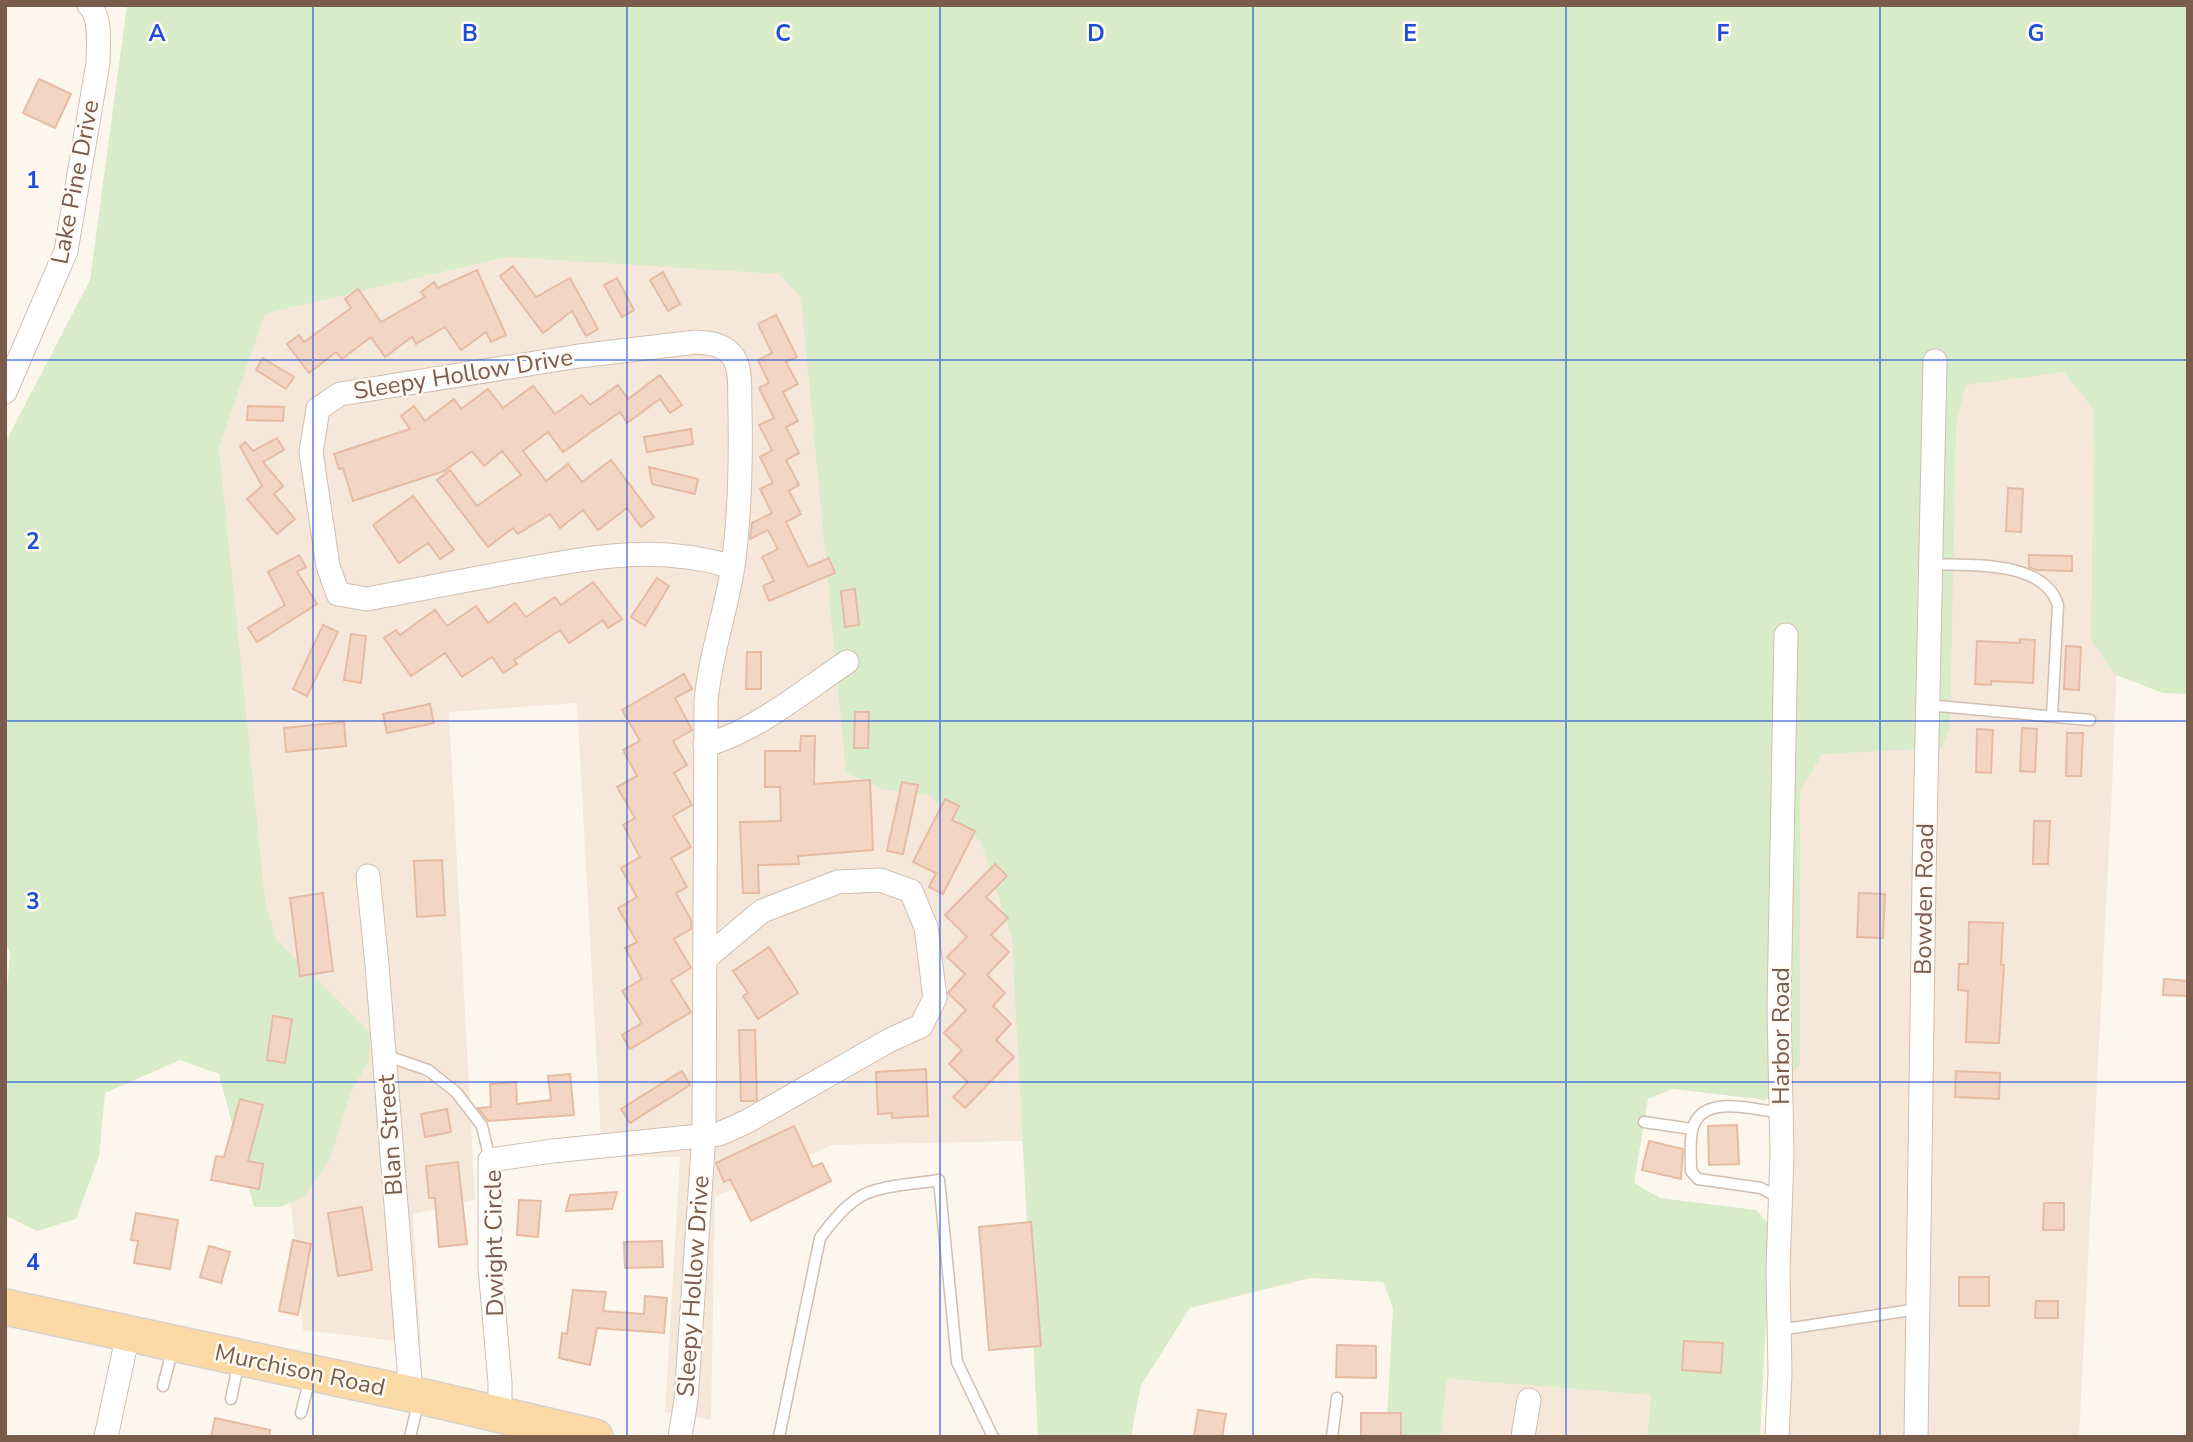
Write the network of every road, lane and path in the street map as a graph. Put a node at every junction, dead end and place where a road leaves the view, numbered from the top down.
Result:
1 (89, 5) edge
2 (1935, 361) dead end
3 (5, 393) edge
4 (1930, 564) junction
5 (733, 566) junction
6 (1786, 635) dead end
7 (847, 662) dead end
8 (1927, 705) junction
9 (2052, 716) junction
10 (2090, 720) dead end
11 (705, 746) junction
12 (368, 876) dead end
13 (706, 958) junction
14 (384, 1055) junction
15 (1782, 1113) junction
16 (1644, 1122) dead end
17 (1692, 1129) junction
18 (704, 1134) junction
19 (489, 1160) junction
20 (1780, 1199) junction
21 (5, 1307) edge
22 (1918, 1309) junction
23 (1779, 1330) junction
24 (128, 1334) junction
25 (174, 1343) junction
26 (240, 1357) junction
27 (311, 1372) junction
28 (163, 1385) dead end
29 (415, 1395) junction
30 (1337, 1398) dead end
31 (231, 1399) dead end
32 (1529, 1399) dead end
33 (301, 1413) dead end
34 (500, 1413) junction
35 (592, 1436) edge
36 (106, 1437) edge
37 (410, 1437) edge
38 (680, 1437) edge
39 (779, 1437) edge
40 (993, 1437) edge
41 (1332, 1437) edge
42 (1523, 1437) edge
43 (1777, 1437) edge
44 (1916, 1437) edge

1 - 3 street, Lake Pine Drive
2 - 4 street, Bowden Road
4 - 8 street, Bowden Road
4 - 9 lane
5 - 5 street, Sleepy Hollow Drive
5 - 11 street, Sleepy Hollow Drive
6 - 15 street, Harbor Road
7 - 11 street
8 - 9 lane
8 - 22 street, Bowden Road
9 - 10 lane
11 - 13 street, Sleepy Hollow Drive
12 - 14 street, Blan Street
13 - 18 street, Sleepy Hollow Drive
13 - 18 street
14 - 19 lane
14 - 29 street, Blan Street
15 - 17 lane
15 - 20 street, Harbor Road
16 - 17 lane
17 - 20 lane
18 - 19 street, Dwight Circle
18 - 38 street, Sleepy Hollow Drive
19 - 34 street, Dwight Circle
20 - 23 street, Harbor Road
21 - 24 main road, Murchison Road
22 - 23 lane
22 - 44 street, Bowden Road
23 - 43 street, Harbor Road
24 - 25 main road, Murchison Road
24 - 36 street
25 - 26 main road, Murchison Road
25 - 28 lane
26 - 27 main road, Murchison Road
26 - 31 lane
27 - 29 main road, Murchison Road
27 - 33 lane
29 - 34 main road, Murchison Road
29 - 37 lane
30 - 41 lane
32 - 42 street
34 - 35 main road, Murchison Road
39 - 40 lane

